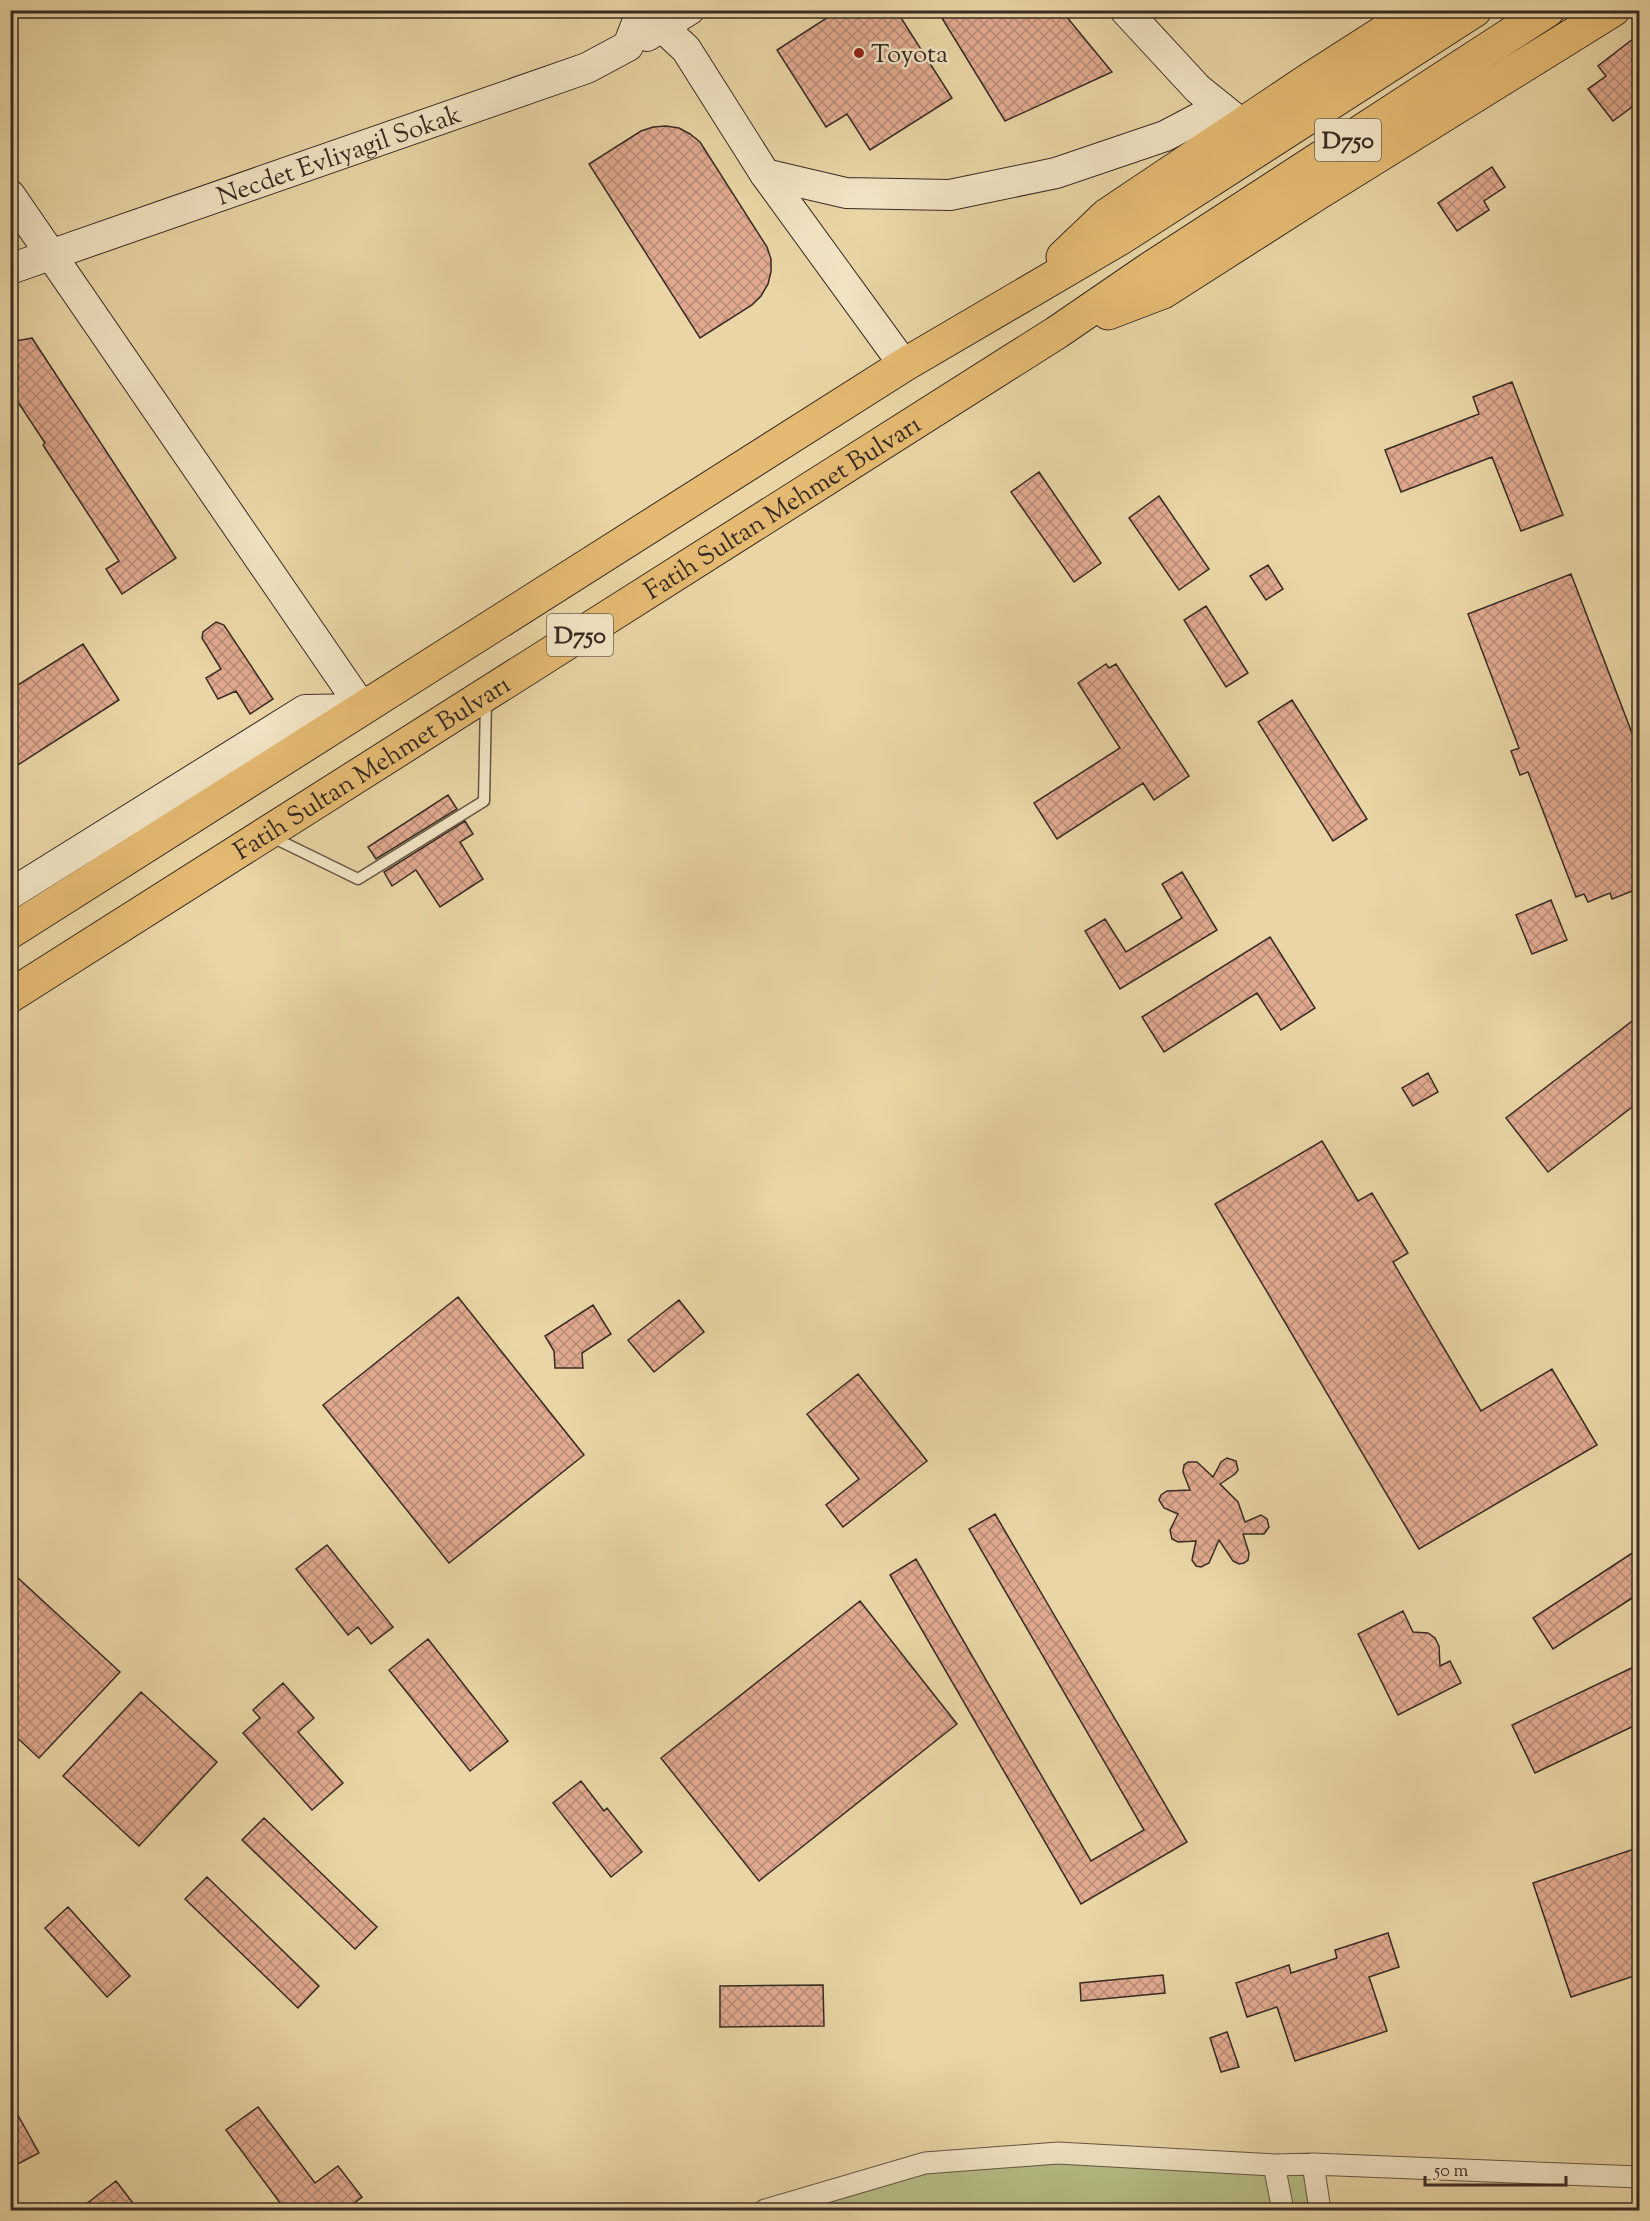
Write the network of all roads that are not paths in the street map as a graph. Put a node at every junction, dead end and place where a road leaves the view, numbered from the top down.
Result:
1 (1125, 10) edge
2 (1418, 10) edge
3 (1475, 10) edge
4 (1548, 10) edge
5 (1613, 10) edge
6 (664, 15) edge
7 (1231, 116) junction
8 (765, 174) junction
9 (10, 195) edge
10 (51, 254) junction
11 (10, 269) edge
12 (1028, 292) junction
13 (1056, 333) junction
14 (904, 366) junction
15 (486, 695) junction
16 (363, 709) junction
17 (266, 834) junction
18 (10, 894) edge
19 (10, 932) edge
20 (85, 949) junction
21 (10, 996) edge
22 (10, 1014) edge
23 (1312, 2164) junction
24 (1274, 2165) junction
25 (1640, 2177) edge
26 (765, 2211) edge
27 (1283, 2211) edge
28 (1320, 2211) edge

1 - 7 street
2 - 7 highway
3 - 12 highway, Fatih Sultan Mehmet Bulvarı / D750
4 - 13 highway, Fatih Sultan Mehmet Bulvarı / D750
5 - 13 highway
6 - 8 street
6 - 10 street, Necdet Evliyagil Sokak
7 - 8 street
7 - 12 highway
8 - 14 street
9 - 10 street
10 - 11 street, Necdet Evliyagil Sokak
10 - 16 street
12 - 14 highway, Fatih Sultan Mehmet Bulvarı / D750
13 - 15 highway, Fatih Sultan Mehmet Bulvarı / D750
14 - 16 highway, Fatih Sultan Mehmet Bulvarı / D750
15 - 17 highway, Fatih Sultan Mehmet Bulvarı / D750
15 - 17 lane
16 - 18 street
16 - 19 highway, Fatih Sultan Mehmet Bulvarı / D750
17 - 20 highway, Fatih Sultan Mehmet Bulvarı / D750
20 - 21 highway, Fatih Sultan Mehmet Bulvarı / D750
20 - 22 street
23 - 24 street
23 - 25 street
23 - 28 street
24 - 26 street
24 - 27 street

